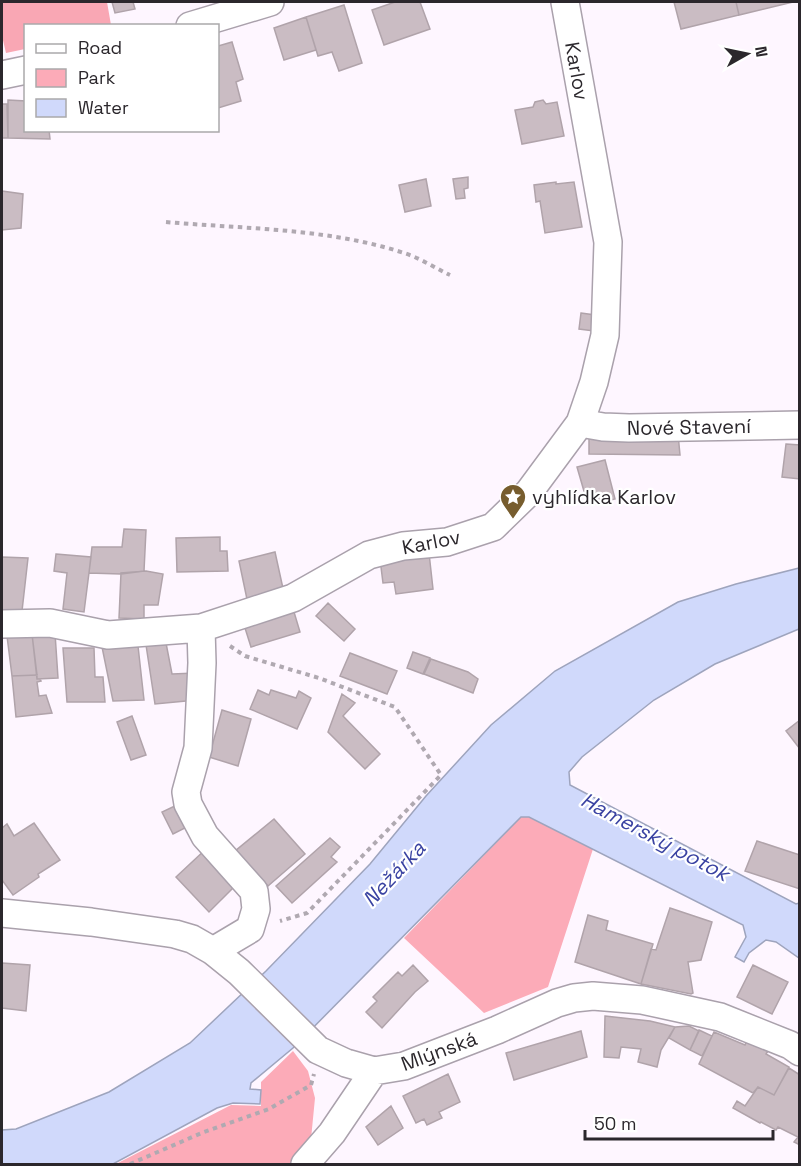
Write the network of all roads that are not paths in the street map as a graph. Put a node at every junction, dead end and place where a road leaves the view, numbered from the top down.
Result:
1 (270, 2) edge
2 (565, 2) edge
3 (197, 24) edge
4 (24, 70) edge
5 (2, 75) edge
6 (580, 423) junction
7 (800, 425) edge
8 (2, 624) edge
9 (201, 628) junction
10 (2, 913) edge
11 (213, 951) junction
12 (800, 1052) edge
13 (374, 1071) junction
14 (305, 1164) edge

1 - 3 street
2 - 6 street, Karlov
4 - 5 street
6 - 7 street, Nové Stavení
6 - 9 street, Karlov
8 - 9 street, Karlov
9 - 11 street
10 - 11 street, Mlýnská
11 - 13 street, Mlýnská
12 - 13 street, Mlýnská
13 - 14 street

